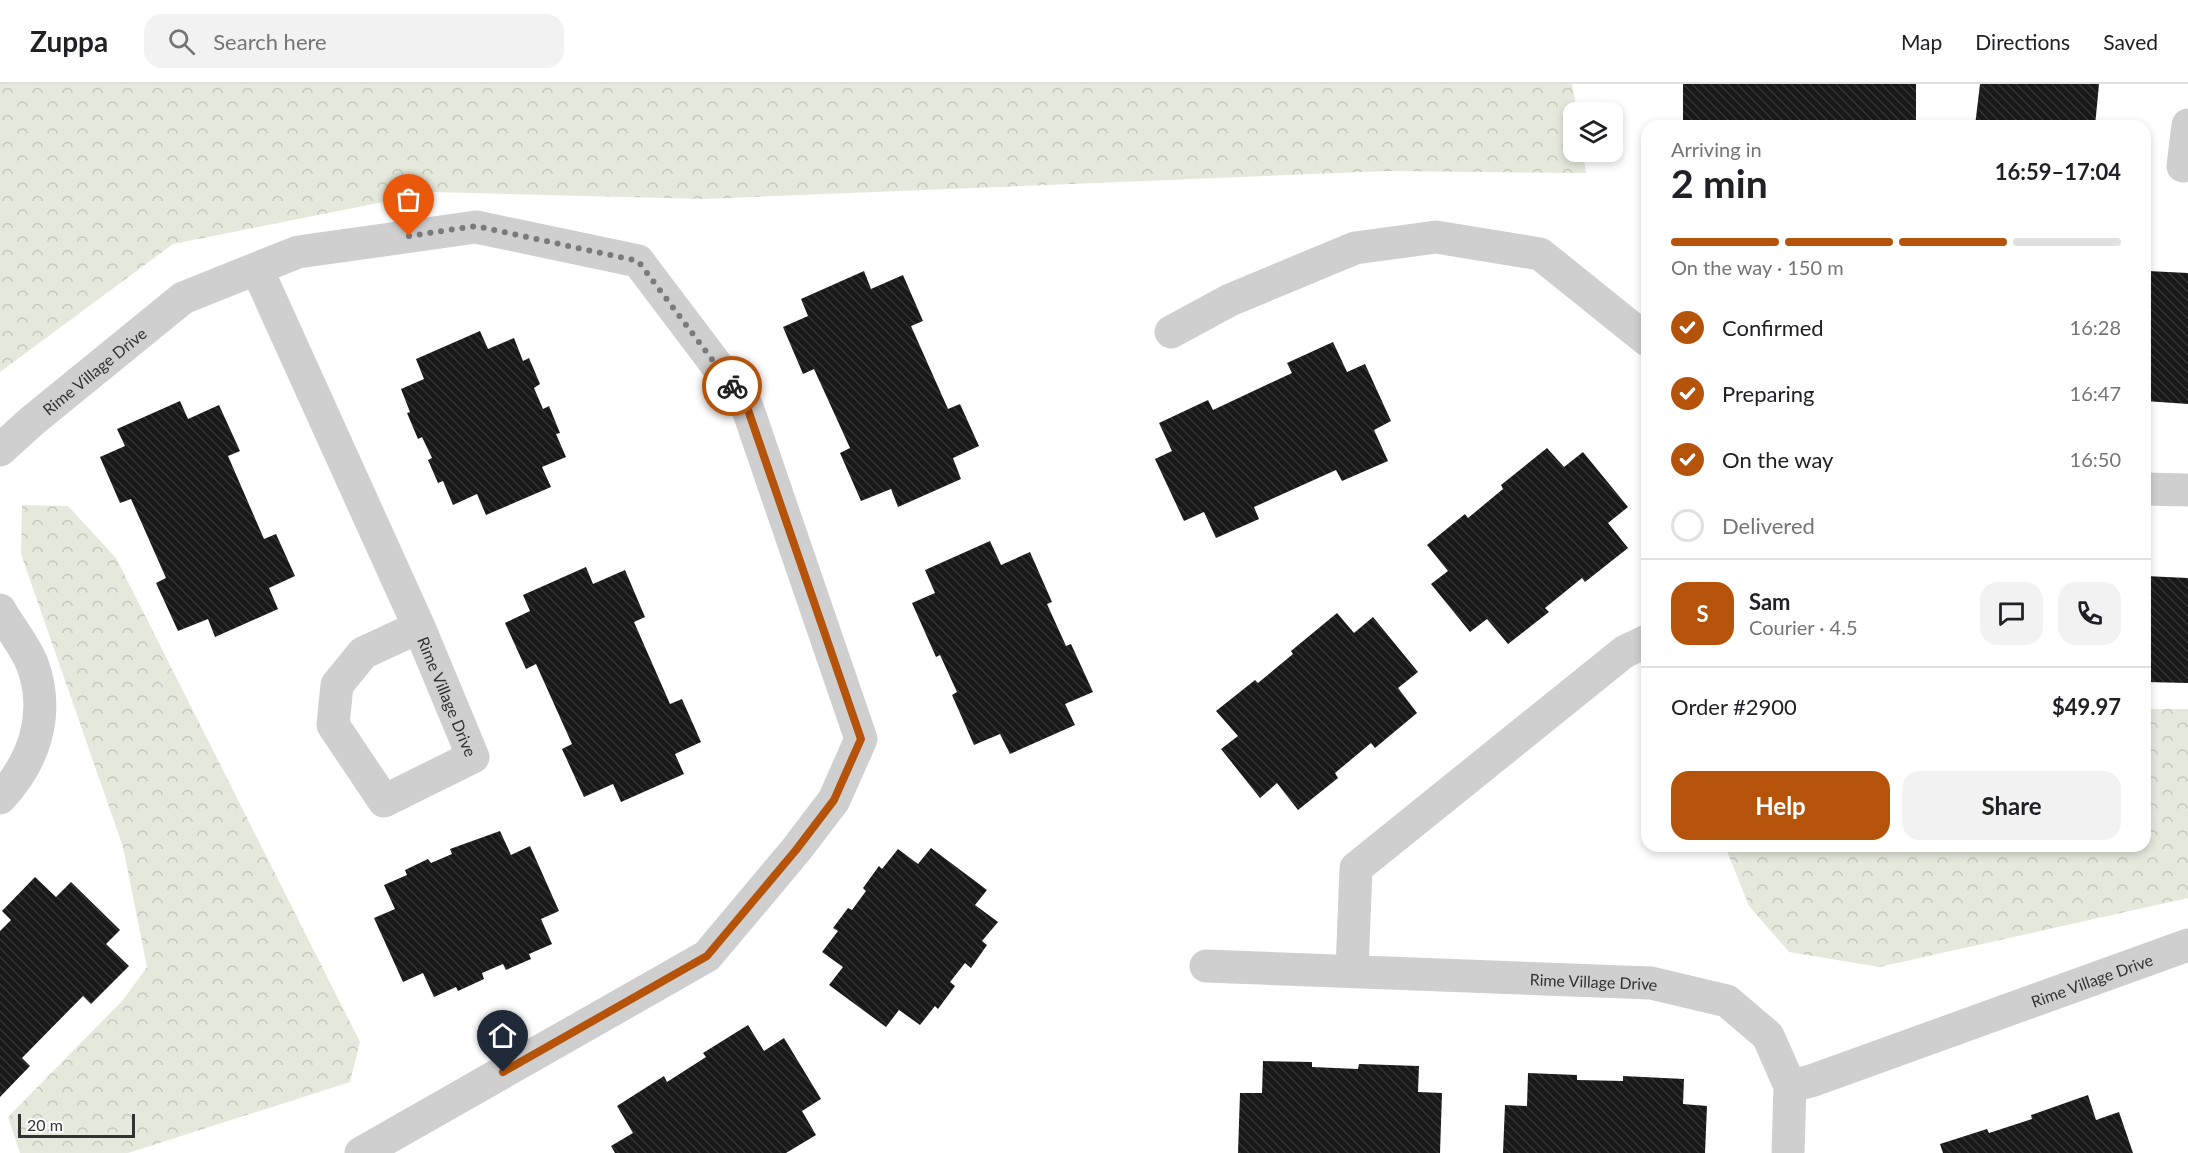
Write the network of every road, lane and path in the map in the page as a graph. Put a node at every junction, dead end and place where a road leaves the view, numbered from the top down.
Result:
1 (2188, 125) edge
2 (2183, 166) dead end
3 (257, 268) junction
4 (1171, 332) dead end
5 (1641, 335) edge
6 (0, 450) edge
7 (2151, 489) edge
8 (2188, 490) edge
9 (0, 610) edge
10 (419, 627) junction
11 (1641, 644) edge
12 (0, 798) edge
13 (2188, 945) edge
14 (1206, 966) dead end
15 (1352, 971) junction
16 (1790, 1086) junction
17 (361, 1153) edge
18 (1788, 1153) edge

1 - 2 street
3 - 6 street, Rime Village Drive
3 - 10 street, Rime Village Drive
3 - 17 street, Rime Village Drive
4 - 5 street
7 - 8 street
9 - 12 street
10 - 10 street, Rime Village Drive
11 - 15 street
13 - 16 street, Rime Village Drive
14 - 15 street, Rime Village Drive
15 - 16 street, Rime Village Drive
16 - 18 street, Rime Village Drive

